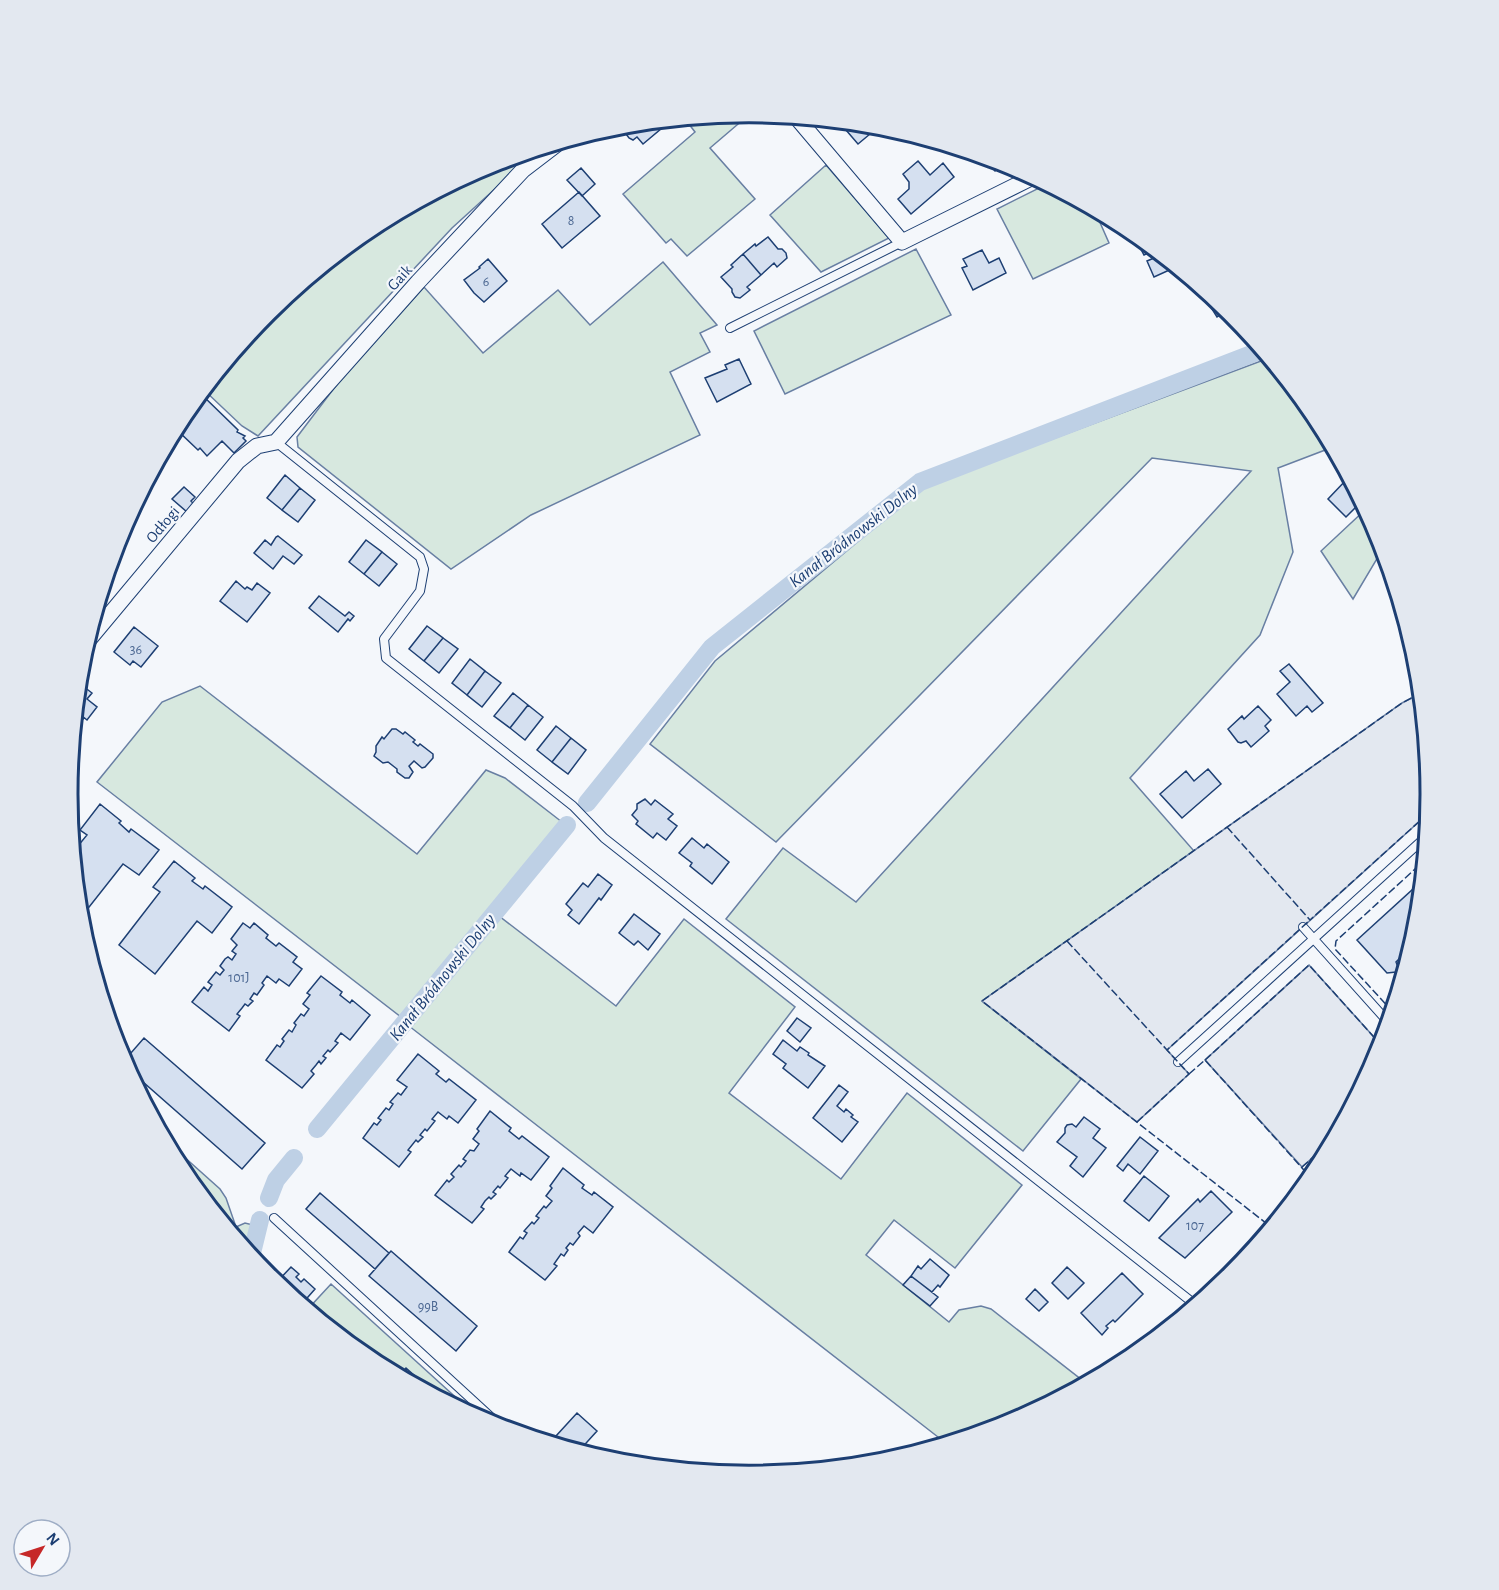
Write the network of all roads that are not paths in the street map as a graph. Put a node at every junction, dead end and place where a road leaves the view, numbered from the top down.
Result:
1 (803, 126) edge
2 (540, 157) edge
3 (1022, 182) edge
4 (902, 242) junction
5 (730, 328) dead end
6 (276, 442) junction
7 (100, 627) edge
8 (1420, 843) edge
9 (1303, 927) dead end
10 (1313, 939) junction
11 (1383, 1016) edge
12 (1178, 1062) dead end
13 (274, 1218) dead end
14 (1191, 1301) edge
15 (484, 1411) edge

1 - 4 street
2 - 6 street, Gaik
3 - 4 street
4 - 5 lane
6 - 7 street, Odłogi
6 - 14 lane
8 - 10 lane
9 - 10 lane
10 - 11 lane
10 - 12 lane
13 - 15 lane

